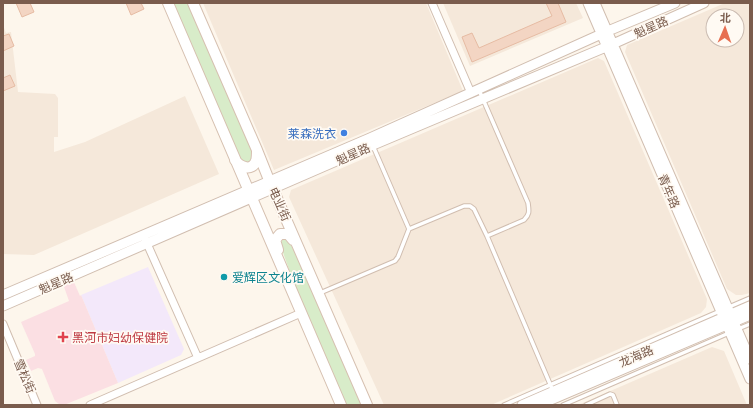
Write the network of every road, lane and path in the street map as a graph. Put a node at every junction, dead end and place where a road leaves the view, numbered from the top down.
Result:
1 (168, 3) edge
2 (194, 3) edge
3 (432, 3) edge
4 (588, 3) edge
5 (595, 3) edge
6 (675, 3) edge
7 (704, 3) edge
8 (604, 33) junction
9 (610, 45) junction
10 (475, 91) junction
11 (483, 98) junction
12 (372, 141) junction
13 (257, 150) junction
14 (234, 158) junction
15 (271, 185) junction
16 (249, 194) junction
17 (409, 229) junction
18 (486, 236) junction
19 (145, 239) junction
20 (308, 270) junction
21 (287, 281) junction
22 (319, 294) junction
23 (3, 295) edge
24 (750, 298) edge
25 (3, 306) edge
26 (750, 306) edge
27 (301, 313) junction
28 (750, 315) edge
29 (729, 320) junction
30 (3, 324) edge
31 (750, 324) edge
32 (198, 358) junction
33 (750, 359) edge
34 (750, 379) edge
35 (553, 391) junction
36 (37, 405) edge
37 (90, 405) edge
38 (341, 405) edge
39 (368, 405) edge
40 (504, 405) edge
41 (522, 405) edge
42 (539, 405) edge
43 (563, 405) edge
44 (586, 405) edge
45 (617, 405) edge

1 - 14 main road, 电业街
2 - 13 main road, 电业街
3 - 10 street
4 - 8 street, 青年路
5 - 8 street, 青年路
6 - 8 street, 魁星路
7 - 9 street, 魁星路
8 - 9 street, 青年路
8 - 10 street, 魁星路
9 - 11 street, 魁星路
9 - 29 street, 青年路
10 - 11 lane
10 - 12 street, 魁星路
11 - 12 street, 魁星路
11 - 18 lane
12 - 15 street, 魁星路
12 - 17 lane
13 - 14 main road
13 - 15 main road, 电业街
14 - 16 main road, 电业街
15 - 16 street, 魁星路
15 - 20 main road, 电业街
16 - 19 street, 魁星路
16 - 21 main road, 电业街
17 - 18 lane
17 - 22 lane
18 - 35 lane
19 - 23 street, 魁星路
19 - 25 street, 魁星路
19 - 32 street
20 - 21 main road
20 - 22 main road, 电业街
21 - 27 main road, 电业街
22 - 39 main road, 电业街
24 - 29 lane
26 - 29 street, 龙海路
27 - 32 street
27 - 38 main road, 电业街
28 - 29 street, 龙海路
29 - 31 lane
29 - 33 street, 青年路
29 - 34 street, 青年路
29 - 35 street, 龙海路
29 - 43 lane
30 - 36 street, 雪松街
32 - 37 street
35 - 40 lane
35 - 41 street, 龙海路
35 - 42 street, 龙海路
44 - 45 lane

